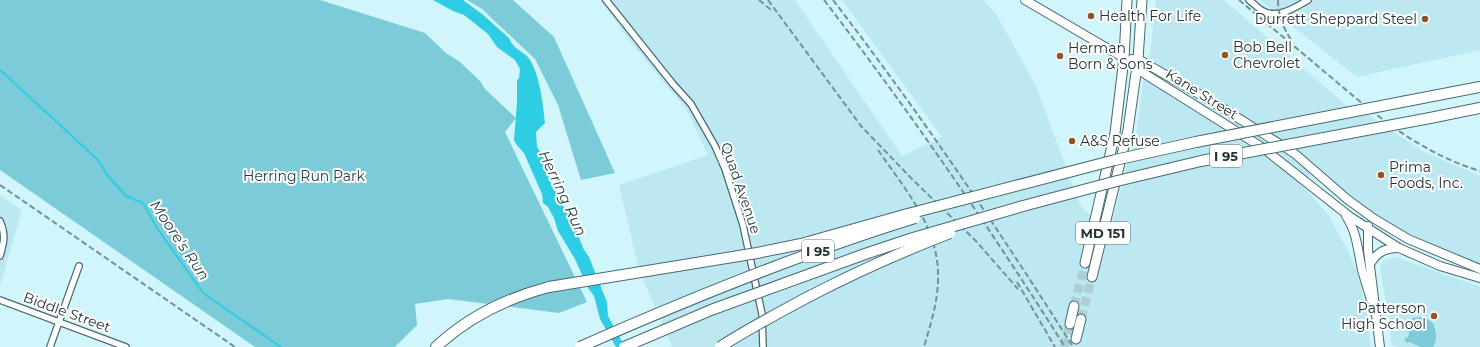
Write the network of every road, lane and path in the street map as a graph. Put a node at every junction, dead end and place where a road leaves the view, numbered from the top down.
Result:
1 (606, 0) edge
2 (1025, 0) edge
3 (1127, 0) edge
4 (1142, 0) edge
5 (1249, 0) edge
6 (1308, 0) edge
7 (1124, 58) junction
8 (1138, 59) junction
9 (1137, 69) junction
10 (1480, 87) edge
11 (1480, 108) edge
12 (1110, 153) junction
13 (1121, 156) junction
14 (1062, 174) junction
15 (1023, 206) junction
16 (1340, 207) junction
17 (1364, 212) junction
18 (0, 221) edge
19 (1382, 224) junction
20 (1369, 230) junction
21 (1398, 248) junction
22 (1359, 252) junction
23 (0, 256) edge
24 (1085, 264) tunnel mouth
25 (1370, 264) junction
26 (79, 266) dead end
27 (1480, 269) edge
28 (1092, 277) tunnel mouth
29 (1480, 278) edge
30 (0, 300) edge
31 (1074, 306) tunnel mouth
32 (1376, 316) junction
33 (1081, 319) tunnel mouth
34 (59, 323) junction
35 (1070, 324) tunnel mouth
36 (1076, 339) dead end
37 (50, 347) edge
38 (126, 347) edge
39 (436, 347) edge
40 (580, 347) edge
41 (624, 347) edge
42 (720, 347) edge
43 (763, 347) edge
44 (1380, 347) edge

1 - 43 street, Quad Avenue
2 - 7 main road
3 - 7 main road, MD 151
4 - 8 main road, MD 151
5 - 6 street
7 - 8 main road, Kane Street
7 - 9 main road, Kane Street
7 - 12 main road, MD 151
8 - 9 main road, MD 151
8 - 17 main road, Kane Street
9 - 13 main road, MD 151
9 - 16 main road, Kane Street
10 - 14 highway, I 95, bridge
11 - 15 highway, I 95, bridge
12 - 13 main road
12 - 24 main road, MD 151
13 - 28 main road, MD 151
14 - 39 highway, bridge
14 - 40 highway, I 95, bridge
15 - 41 highway, I 95, bridge
15 - 42 highway, bridge
16 - 20 main road, Kane Street
16 - 22 main road
17 - 19 main road, Kane Street
17 - 20 main road
18 - 23 street
19 - 20 main road
19 - 27 main road, Kane Street
20 - 21 main road, Kane Street
20 - 22 main road
20 - 25 main road
21 - 25 main road
21 - 29 main road, Kane Street
22 - 32 main road
25 - 32 main road
26 - 34 street
30 - 34 street, Biddle Street
31 - 35 main road
32 - 44 main road
33 - 36 main road
34 - 37 street
34 - 38 street, Biddle Street

